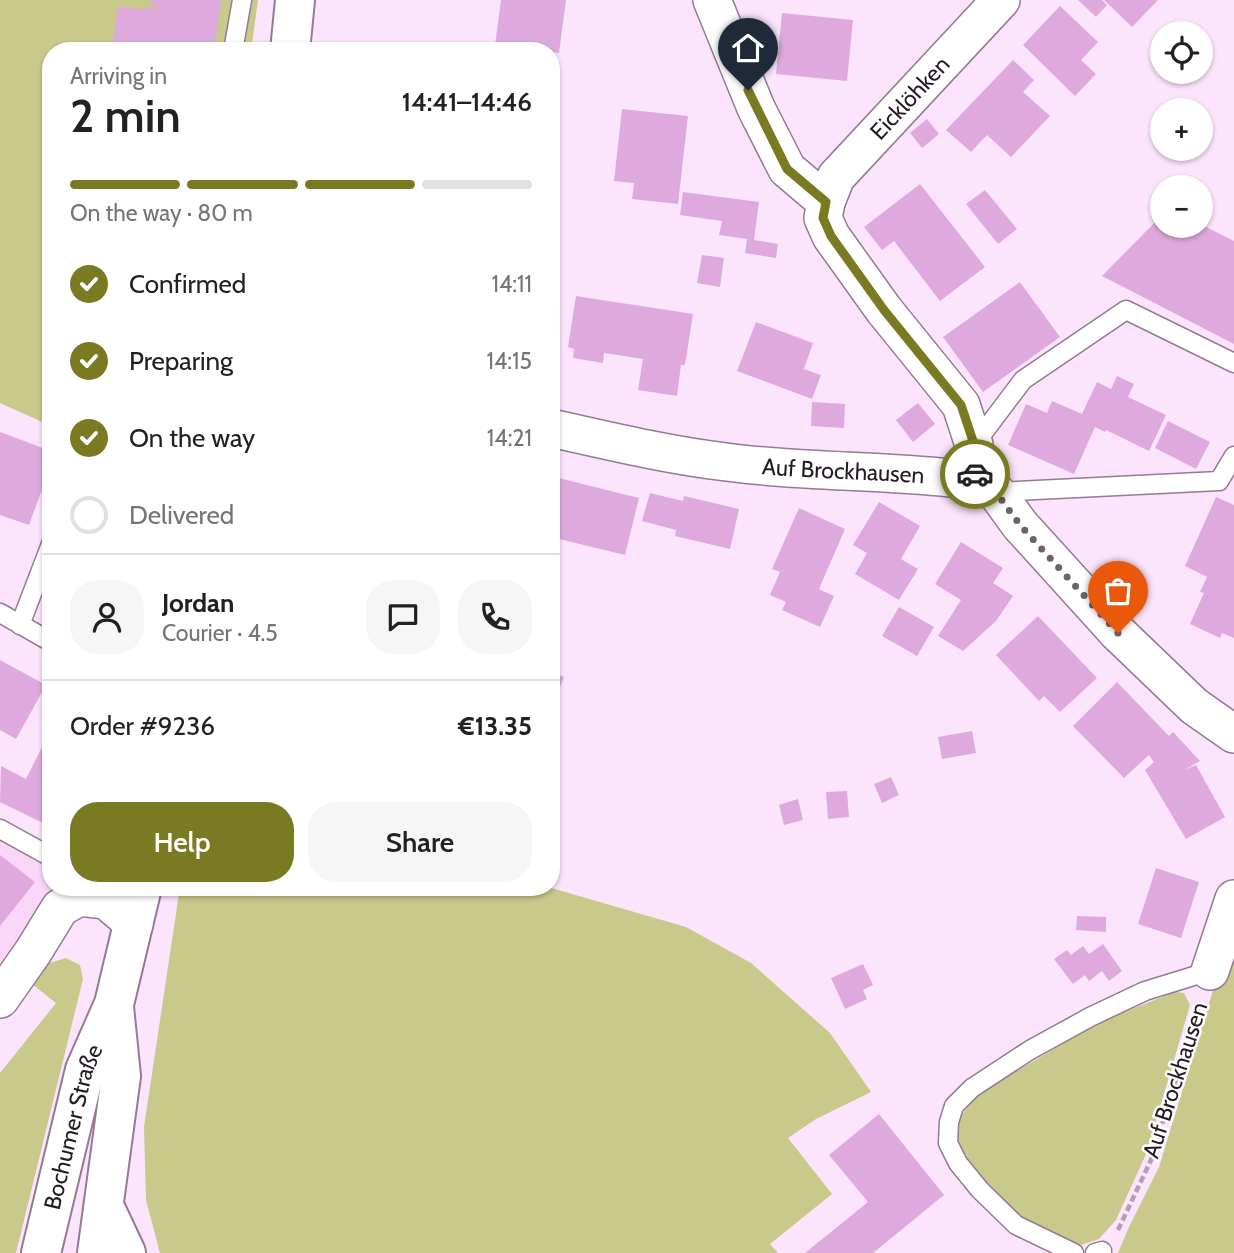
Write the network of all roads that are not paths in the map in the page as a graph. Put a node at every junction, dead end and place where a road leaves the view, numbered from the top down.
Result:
1 (242, 0) edge
2 (295, 0) edge
3 (712, 0) edge
4 (1001, 0) edge
5 (235, 42) edge
6 (291, 42) edge
7 (826, 202) junction
8 (1234, 363) edge
9 (560, 430) edge
10 (1234, 456) edge
11 (980, 468) junction
12 (42, 568) edge
13 (0, 613) edge
14 (20, 625) junction
15 (42, 637) edge
16 (1234, 734) edge
17 (0, 829) edge
18 (42, 852) edge
19 (73, 896) edge
20 (92, 896) edge
21 (140, 896) edge
22 (1234, 899) edge
23 (134, 924) junction
24 (1210, 971) joint
25 (0, 999) edge
26 (114, 1004) junction
27 (104, 1206) junction
28 (41, 1253) edge
29 (97, 1253) edge
30 (126, 1253) edge
31 (1074, 1253) edge

1 - 5 lane
2 - 6 main road
3 - 7 street
4 - 7 street, Eicklöhken
7 - 11 street
8 - 11 lane
9 - 11 street, Auf Brockhausen
10 - 11 lane
11 - 16 street
12 - 14 lane
13 - 14 lane
14 - 15 lane
17 - 18 lane
19 - 25 street
20 - 23 street
21 - 23 main road, Bochumer Straße
22 - 24 street, Auf Brockhausen
23 - 26 main road, Bochumer Straße
24 - 31 lane
26 - 27 main road, Bochumer Straße
26 - 28 main road, Bochumer Straße
27 - 29 main road, Bochumer Straße
27 - 30 main road

